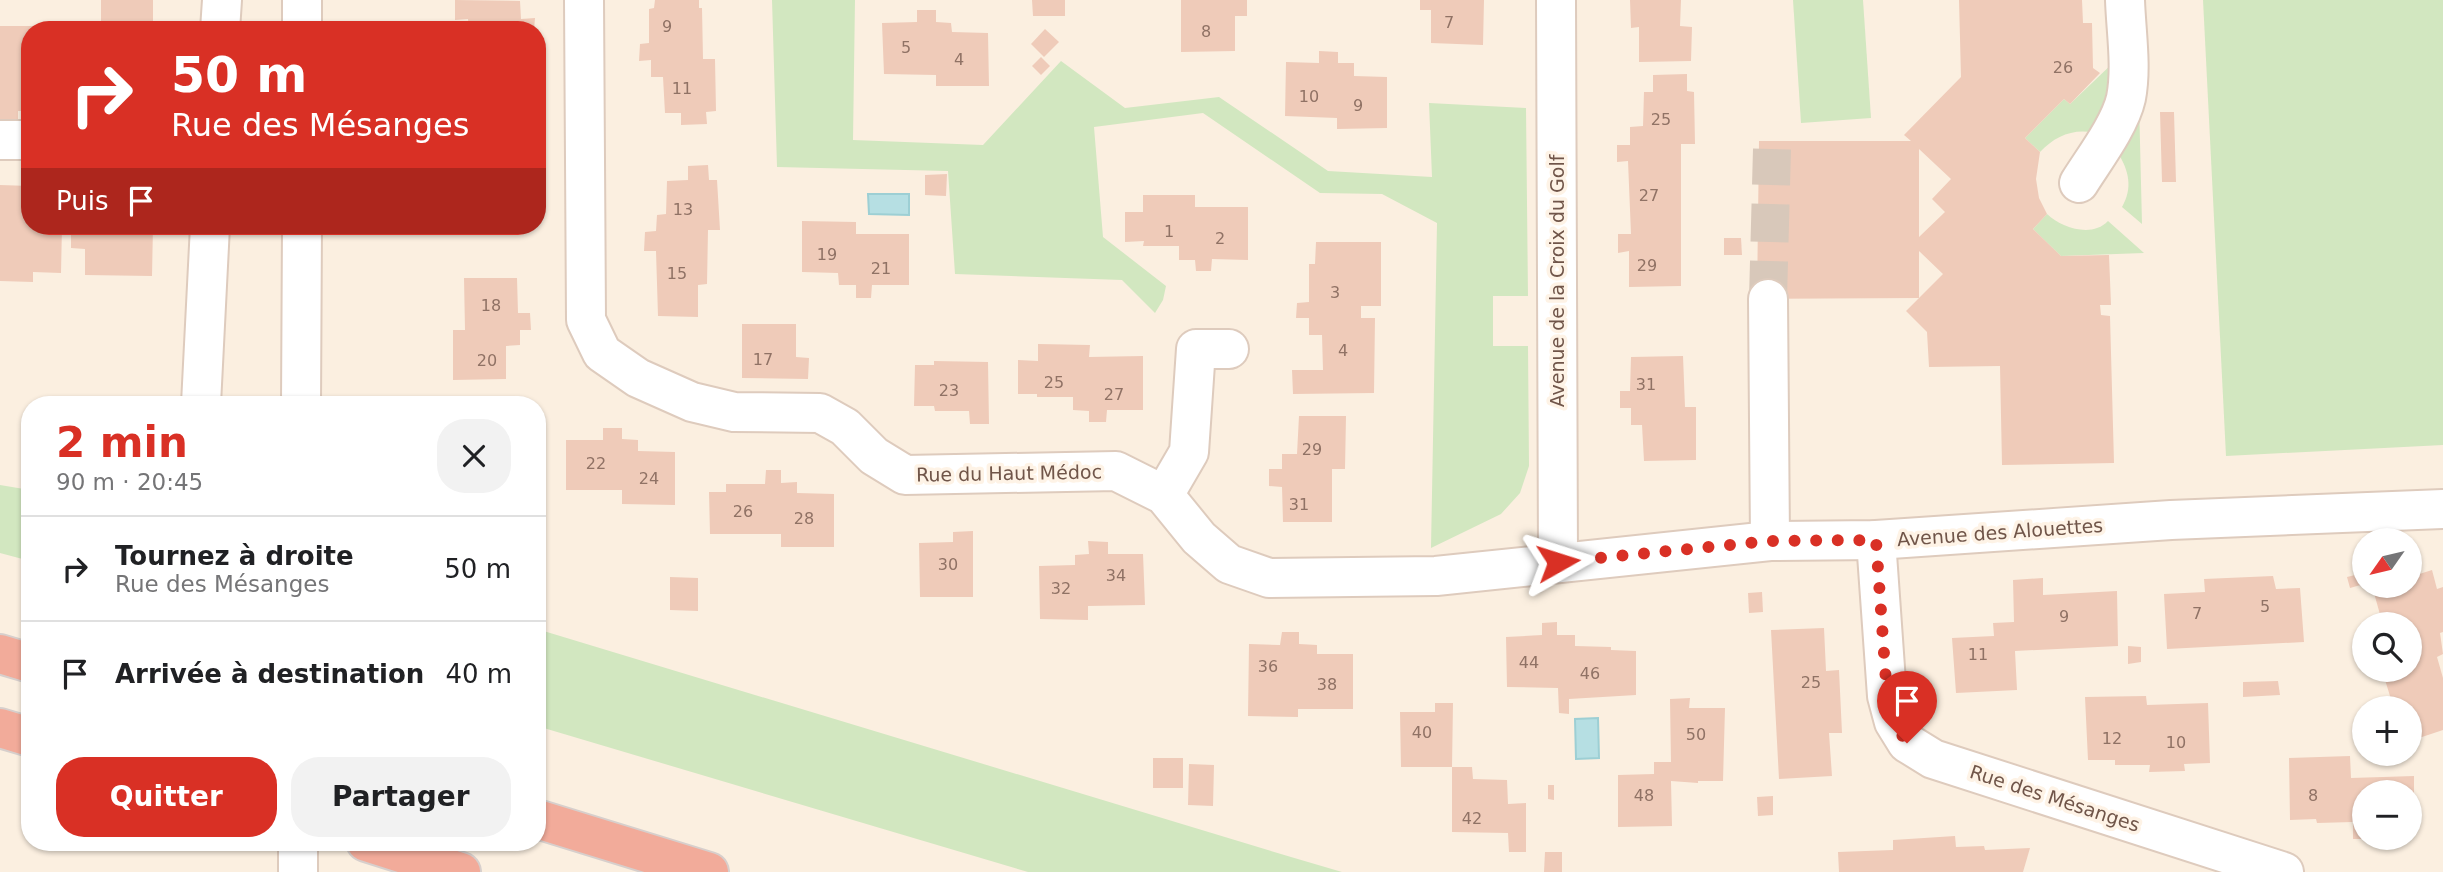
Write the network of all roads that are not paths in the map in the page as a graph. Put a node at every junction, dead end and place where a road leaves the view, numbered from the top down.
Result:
1 (222, 0) edge
2 (302, 0) edge
3 (584, 0) edge
4 (1556, 0) edge
5 (2125, 0) edge
6 (221, 21) edge
7 (302, 21) edge
8 (0, 140) edge
9 (21, 140) edge
10 (2079, 183) dead end
11 (210, 235) edge
12 (302, 235) edge
13 (1768, 299) tunnel mouth
14 (1229, 349) dead end
15 (201, 396) edge
16 (301, 396) edge
17 (1164, 495) junction
18 (2443, 509) edge
19 (1876, 540) junction
20 (1770, 541) junction
21 (1558, 562) junction
22 (0, 654) edge
23 (21, 660) edge
24 (0, 728) edge
25 (21, 734) edge
26 (546, 822) edge
27 (298, 851) edge
28 (394, 851) edge
29 (298, 872) edge
30 (461, 872) edge
31 (709, 872) edge
32 (2284, 872) edge

1 - 6 street
2 - 7 street
3 - 17 street, Rue du Haut Médoc
4 - 21 street, Avenue de la Croix du Golf
5 - 10 street
8 - 9 street
11 - 15 street
12 - 16 street
13 - 20 street
14 - 17 street
17 - 21 street, Rue du Haut Médoc
18 - 19 street, Avenue des Alouettes
19 - 20 street, Avenue des Alouettes
19 - 32 street, Rue des Mésanges
20 - 21 street, Avenue des Alouettes
22 - 23 highway
24 - 25 highway
26 - 31 highway
27 - 29 street
28 - 30 highway

